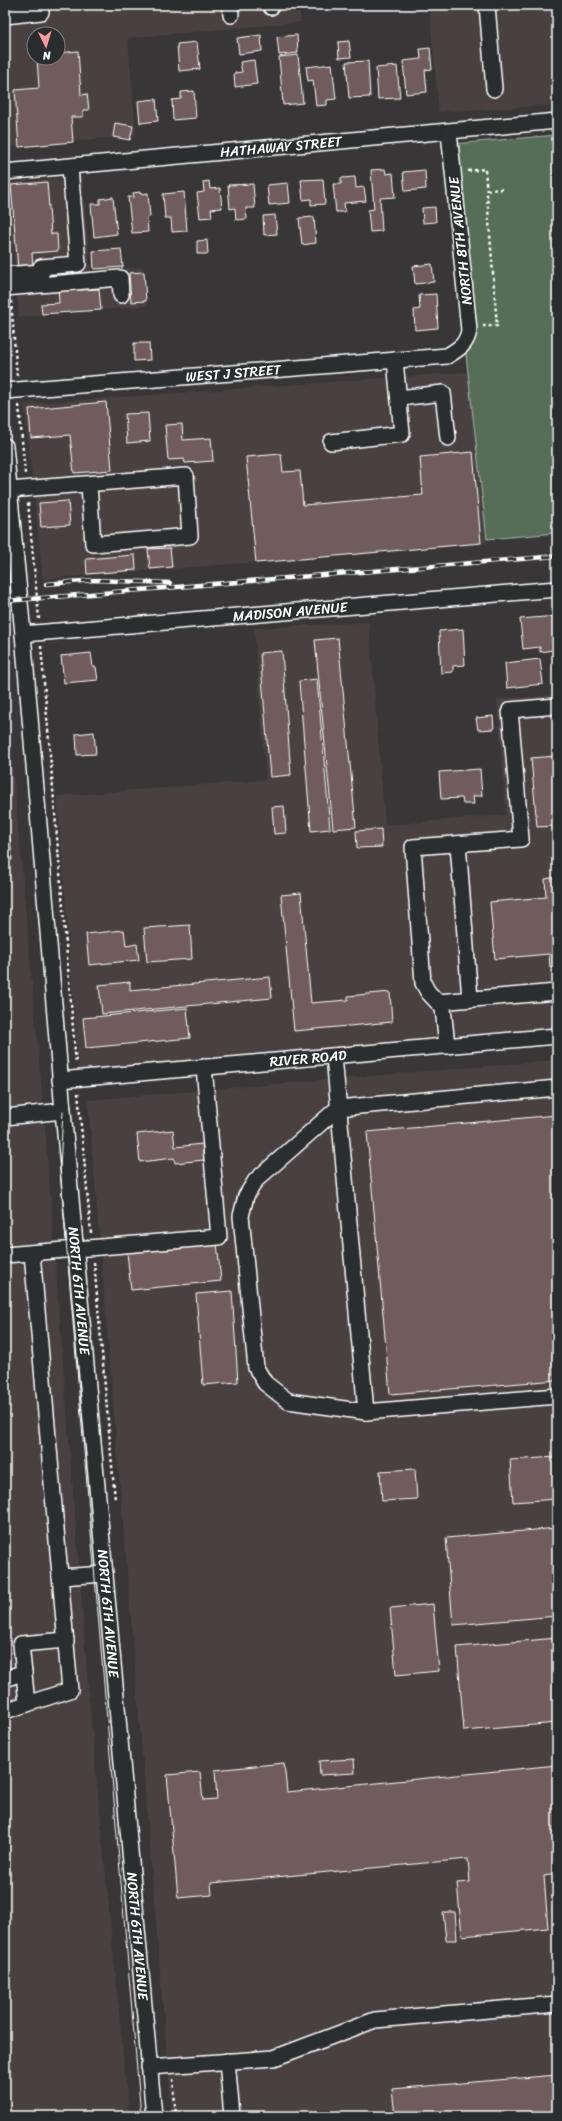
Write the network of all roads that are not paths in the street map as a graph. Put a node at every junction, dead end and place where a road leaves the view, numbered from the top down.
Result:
1 (40, 5) edge
2 (487, 5) edge
3 (5, 16) edge
4 (494, 88) dead end
5 (557, 121) edge
6 (449, 132) junction
7 (70, 166) junction
8 (5, 172) edge
9 (7, 282) edge
10 (121, 295) dead end
11 (459, 348) joint
12 (395, 360) junction
13 (11, 391) edge
14 (399, 398) junction
15 (448, 438) dead end
16 (331, 442) dead end
17 (5, 446) edge
18 (7, 481) edge
19 (89, 484) junction
20 (557, 589) edge
21 (23, 634) junction
22 (557, 706) edge
23 (458, 844) junction
24 (557, 992) edge
25 (470, 999) junction
26 (438, 1002) junction
27 (557, 1036) edge
28 (447, 1046) junction
29 (334, 1056) junction
30 (204, 1067) junction
31 (60, 1080) junction
32 (557, 1088) edge
33 (338, 1108) junction
34 (63, 1111) junction
35 (5, 1117) edge
36 (75, 1250) junction
37 (32, 1253) junction
38 (5, 1255) edge
39 (557, 1396) edge
40 (366, 1412) junction
41 (105, 1574) junction
42 (60, 1577) junction
43 (66, 1640) junction
44 (24, 1672) junction
45 (5, 1679) edge
46 (27, 1704) junction
47 (5, 1711) edge
48 (557, 2004) edge
49 (227, 2061) junction
50 (149, 2067) junction
51 (154, 2116) edge
52 (232, 2116) edge

1 - 3 street
2 - 4 street
5 - 6 street, HATHAWAY STREET
6 - 7 street, HATHAWAY STREET
6 - 11 street, NORTH 8TH AVENUE
7 - 8 street, HATHAWAY STREET
7 - 9 street
9 - 10 street
11 - 12 street, WEST J STREET
12 - 13 street, WEST J STREET
12 - 14 street
14 - 15 street
14 - 16 street
17 - 18 street, NORTH 6TH AVENUE
18 - 19 street
18 - 21 street, NORTH 6TH AVENUE
19 - 19 street
20 - 21 street, MADISON AVENUE
21 - 31 street, NORTH 6TH AVENUE
22 - 23 street
23 - 25 street
23 - 26 street
24 - 25 street
25 - 26 street
26 - 28 street
27 - 28 street, RIVER ROAD
28 - 29 street, RIVER ROAD
29 - 30 street, RIVER ROAD
29 - 33 street
30 - 31 street, RIVER ROAD
30 - 36 street
31 - 34 street, NORTH 6TH AVENUE
32 - 33 street
33 - 40 street
33 - 40 street
34 - 35 street
34 - 36 street, NORTH 6TH AVENUE
36 - 37 street
36 - 41 street, NORTH 6TH AVENUE
37 - 38 street
37 - 42 street
39 - 40 street
41 - 42 street
41 - 50 street, NORTH 6TH AVENUE
42 - 43 street
43 - 44 street
43 - 46 street
44 - 45 street
44 - 46 street
46 - 47 street
48 - 49 street
49 - 50 street
49 - 52 street
50 - 51 street, NORTH 6TH AVENUE

